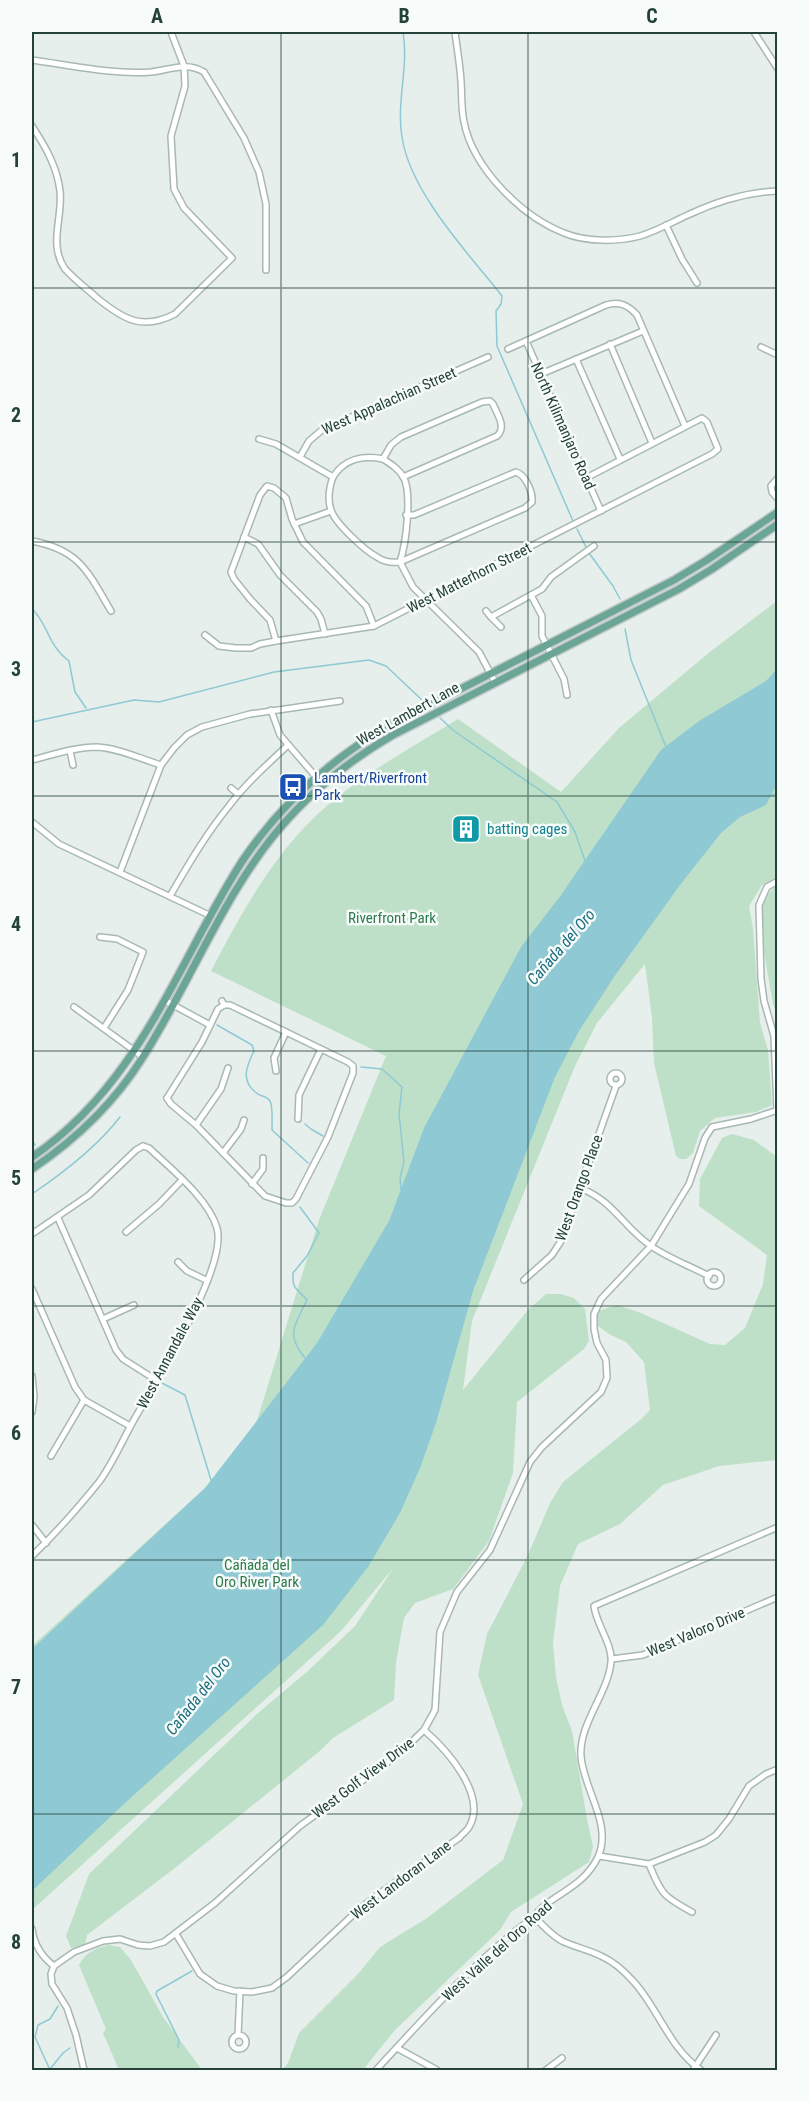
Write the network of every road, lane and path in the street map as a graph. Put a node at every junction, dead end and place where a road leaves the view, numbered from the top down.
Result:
1 (171, 32) edge
2 (455, 32) edge
3 (754, 32) edge
4 (32, 60) edge
5 (184, 66) junction
6 (777, 69) edge
7 (32, 126) edge
8 (777, 191) edge
9 (666, 225) junction
10 (266, 270) dead end
11 (697, 283) dead end
12 (643, 331) junction
13 (526, 340) junction
14 (610, 345) junction
15 (761, 347) dead end
16 (508, 349) dead end
17 (777, 355) edge
18 (488, 357) dead end
19 (576, 359) junction
20 (541, 374) junction
21 (685, 426) junction
22 (259, 440) dead end
23 (652, 443) junction
24 (300, 457) junction
25 (383, 459) junction
26 (620, 459) junction
27 (333, 477) junction
28 (403, 477) junction
29 (586, 478) junction
30 (777, 478) edge
31 (777, 500) edge
32 (331, 511) junction
33 (601, 512) junction
34 (777, 512) edge
35 (406, 515) junction
36 (294, 524) junction
37 (777, 524) edge
38 (755, 528) junction
39 (244, 537) junction
40 (32, 542) edge
41 (594, 546) dead end
42 (399, 562) junction
43 (719, 564) junction
44 (531, 595) junction
45 (425, 599) junction
46 (111, 611) dead end
47 (486, 611) dead end
48 (491, 617) junction
49 (375, 626) junction
50 (501, 627) dead end
51 (325, 634) junction
52 (205, 635) dead end
53 (276, 641) junction
54 (547, 645) junction
55 (552, 654) junction
56 (491, 673) junction
57 (495, 682) junction
58 (567, 695) dead end
59 (340, 701) dead end
60 (271, 710) junction
61 (288, 745) junction
62 (70, 751) junction
63 (32, 760) edge
64 (73, 765) dead end
65 (161, 765) junction
66 (316, 777) junction
67 (323, 784) junction
68 (231, 788) dead end
69 (238, 795) junction
70 (32, 822) edge
71 (120, 872) junction
72 (777, 880) edge
73 (170, 896) junction
74 (211, 916) junction
75 (100, 937) dead end
76 (164, 1000) junction
77 (173, 1005) junction
78 (74, 1006) dead end
79 (210, 1025) junction
80 (104, 1028) junction
81 (286, 1032) junction
82 (321, 1049) junction
83 (135, 1052) junction
84 (143, 1057) junction
85 (228, 1068) dead end
86 (276, 1071) dead end
87 (616, 1086) dead end
88 (777, 1110) edge
89 (298, 1119) dead end
90 (244, 1120) dead end
91 (196, 1125) junction
92 (141, 1138) dead end
93 (143, 1146) junction
94 (224, 1153) junction
95 (32, 1157) edge
96 (263, 1158) dead end
97 (32, 1169) edge
98 (182, 1180) junction
99 (252, 1184) junction
100 (580, 1188) junction
101 (58, 1218) junction
102 (126, 1232) dead end
103 (32, 1234) edge
104 (651, 1246) junction
105 (178, 1262) dead end
106 (709, 1276) dead end
107 (206, 1280) junction
108 (524, 1280) dead end
109 (32, 1289) edge
110 (134, 1305) dead end
111 (40, 1308) junction
112 (32, 1311) edge
113 (103, 1319) junction
114 (32, 1376) edge
115 (156, 1380) junction
116 (84, 1400) junction
117 (32, 1412) edge
118 (130, 1426) junction
119 (51, 1456) dead end
120 (32, 1525) edge
121 (777, 1527) edge
122 (45, 1543) junction
123 (32, 1557) edge
124 (777, 1597) edge
125 (612, 1659) junction
126 (424, 1730) junction
127 (777, 1769) edge
128 (599, 1856) junction
129 (649, 1864) junction
130 (692, 1912) dead end
131 (534, 1917) junction
132 (32, 1929) edge
133 (176, 1934) junction
134 (54, 1966) junction
135 (240, 1991) junction
136 (238, 2035) dead end
137 (716, 2035) dead end
138 (397, 2048) junction
139 (562, 2058) dead end
140 (697, 2069) edge
141 (84, 2070) edge
142 (376, 2070) edge
143 (436, 2070) edge
144 (546, 2070) edge

1 - 5 street
2 - 9 street
3 - 6 street
4 - 5 street
5 - 7 street
5 - 10 street
8 - 9 street
9 - 11 street
12 - 13 street
12 - 14 street
12 - 21 street
13 - 16 street
13 - 20 street, North Kilimanjaro Road
14 - 19 street
14 - 23 street
15 - 17 street
18 - 24 street, West Appalachian Street
19 - 20 street
19 - 26 street
20 - 29 street, North Kilimanjaro Road
21 - 23 street
21 - 33 street, West Matterhorn Street
22 - 24 street
23 - 26 street
24 - 27 street
25 - 27 street
25 - 28 street
25 - 28 street
26 - 29 street
27 - 32 street
28 - 35 street
29 - 33 street, North Kilimanjaro Road
30 - 31 street
32 - 36 street
32 - 42 street
33 - 45 street, West Matterhorn Street
34 - 38 main road, West Lambert Lane
35 - 42 street
35 - 42 street
36 - 39 street
36 - 49 street
37 - 43 main road, West Lambert Lane
38 - 43 main road
38 - 54 main road, West Lambert Lane
39 - 51 street
39 - 53 street
40 - 46 street
41 - 44 street
42 - 45 street
43 - 55 main road, West Lambert Lane
44 - 48 street
44 - 54 street
45 - 49 street, West Matterhorn Street
45 - 56 street
47 - 48 street
48 - 50 street
49 - 51 street, West Matterhorn Street
51 - 53 street, West Matterhorn Street
52 - 53 street, West Matterhorn Street
54 - 55 street
54 - 56 main road, West Lambert Lane
55 - 57 main road, West Lambert Lane
55 - 58 street
56 - 57 street
56 - 66 main road, West Lambert Lane
57 - 67 main road, West Lambert Lane
59 - 60 street
60 - 61 street
60 - 65 street
61 - 66 street
61 - 69 street
62 - 63 street
62 - 64 street
62 - 65 street
65 - 71 street
66 - 67 street
66 - 74 main road, West Lambert Lane
67 - 77 main road, West Lambert Lane
68 - 69 street
69 - 73 street
70 - 71 street
71 - 73 street
72 - 88 street
73 - 74 street
74 - 76 main road, West Lambert Lane
75 - 80 street
76 - 77 street
76 - 83 main road, West Lambert Lane
77 - 79 street
77 - 84 main road, West Lambert Lane
78 - 80 street
79 - 81 street
79 - 91 street
80 - 83 street
81 - 82 street
81 - 86 street
82 - 89 street
82 - 99 street
83 - 84 street
83 - 95 main road, West Lambert Lane
84 - 97 main road, West Lambert Lane
85 - 91 street
87 - 100 street, West Orango Place
88 - 104 street, West Golf View Drive
90 - 94 street
91 - 94 street
92 - 93 street
93 - 98 street, West Annandale Way
93 - 101 street
94 - 99 street
96 - 99 street
98 - 102 street
98 - 107 street, West Annandale Way
100 - 104 street
100 - 108 street, West Orango Place
101 - 103 street
101 - 113 street
104 - 106 street
104 - 126 street, West Golf View Drive
105 - 107 street
107 - 115 street, West Annandale Way
109 - 111 street
110 - 113 street
111 - 112 street
111 - 116 street
113 - 115 street
114 - 117 street
115 - 118 street, West Annandale Way
116 - 118 street
116 - 119 street
118 - 122 street, West Annandale Way
120 - 122 street
121 - 125 street
122 - 123 street, West Annandale Way
124 - 125 street, West Valoro Drive
125 - 128 street
126 - 133 street, West Golf View Drive
126 - 135 street, West Landoran Lane
127 - 129 street
128 - 129 street
128 - 131 street, West Valle del Oro Road
129 - 130 street
131 - 138 street, West Valle del Oro Road
131 - 140 street
132 - 134 street
133 - 134 street, West Golf View Drive
133 - 135 street, West Landoran Lane
134 - 141 street
135 - 136 street
137 - 140 street
138 - 142 street, West Valle del Oro Road
138 - 143 street
139 - 144 street

